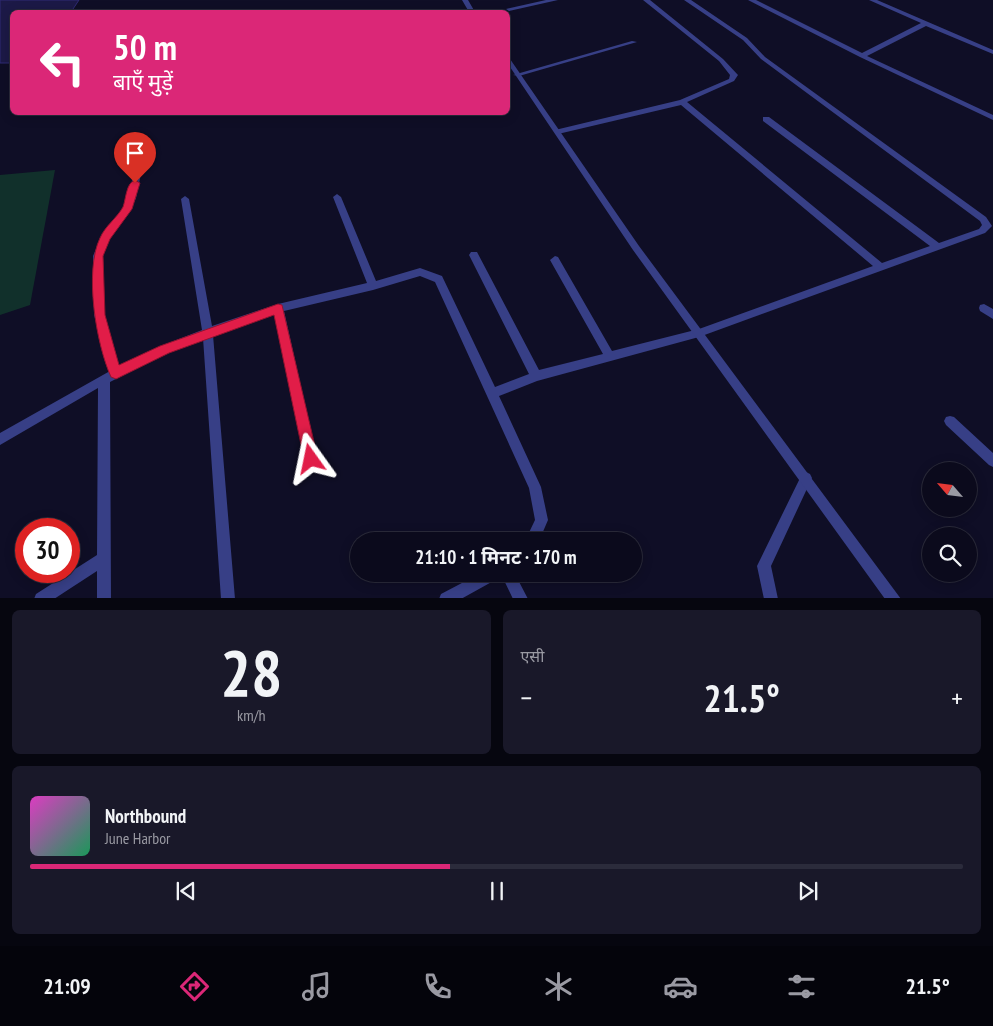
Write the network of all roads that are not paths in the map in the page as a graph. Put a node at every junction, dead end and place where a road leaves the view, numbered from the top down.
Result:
1 (554, 0) edge
2 (646, 0) edge
3 (687, 0) edge
4 (751, 0) edge
5 (872, 0) edge
6 (509, 9) dead end
7 (926, 23) junction
8 (634, 42) dead end
9 (993, 52) edge
10 (862, 56) junction
11 (510, 64) edge
12 (517, 75) junction
13 (682, 102) junction
14 (993, 118) edge
15 (766, 119) dead end
16 (558, 132) junction
17 (138, 169) dead end
18 (337, 197) dead end
19 (185, 199) dead end
20 (936, 246) junction
21 (474, 255) dead end
22 (555, 260) dead end
23 (880, 267) junction
24 (373, 286) junction
25 (278, 308) junction
26 (208, 332) junction
27 (699, 333) junction
28 (610, 357) junction
29 (110, 376) junction
30 (536, 376) junction
31 (493, 393) junction
32 (950, 421) dead end
33 (0, 439) edge
34 (311, 459) dead end
35 (993, 461) edge
36 (806, 478) junction
37 (536, 532) edge
38 (105, 558) junction
39 (477, 582) edge
40 (512, 582) edge
41 (41, 598) edge
42 (104, 598) edge
43 (228, 598) edge
44 (446, 598) edge
45 (521, 598) edge
46 (771, 598) edge
47 (894, 598) edge

1 - 6 street
2 - 13 street
3 - 20 street
4 - 10 street
5 - 7 street
7 - 9 street
7 - 10 street
8 - 12 street
10 - 14 street
11 - 12 street
12 - 16 street
13 - 16 street
13 - 23 street
15 - 20 street
16 - 27 street
17 - 29 street
18 - 24 street
19 - 26 street
20 - 23 street
21 - 30 street
22 - 28 street
23 - 27 street
24 - 25 street
24 - 31 street
25 - 26 street
25 - 34 street
26 - 29 street
26 - 43 street
27 - 28 street
27 - 36 street
28 - 30 street
29 - 33 street
29 - 38 street
30 - 31 street
31 - 37 street
32 - 35 street
36 - 46 street
36 - 47 street
38 - 41 street
38 - 42 street
39 - 44 street
40 - 45 street

